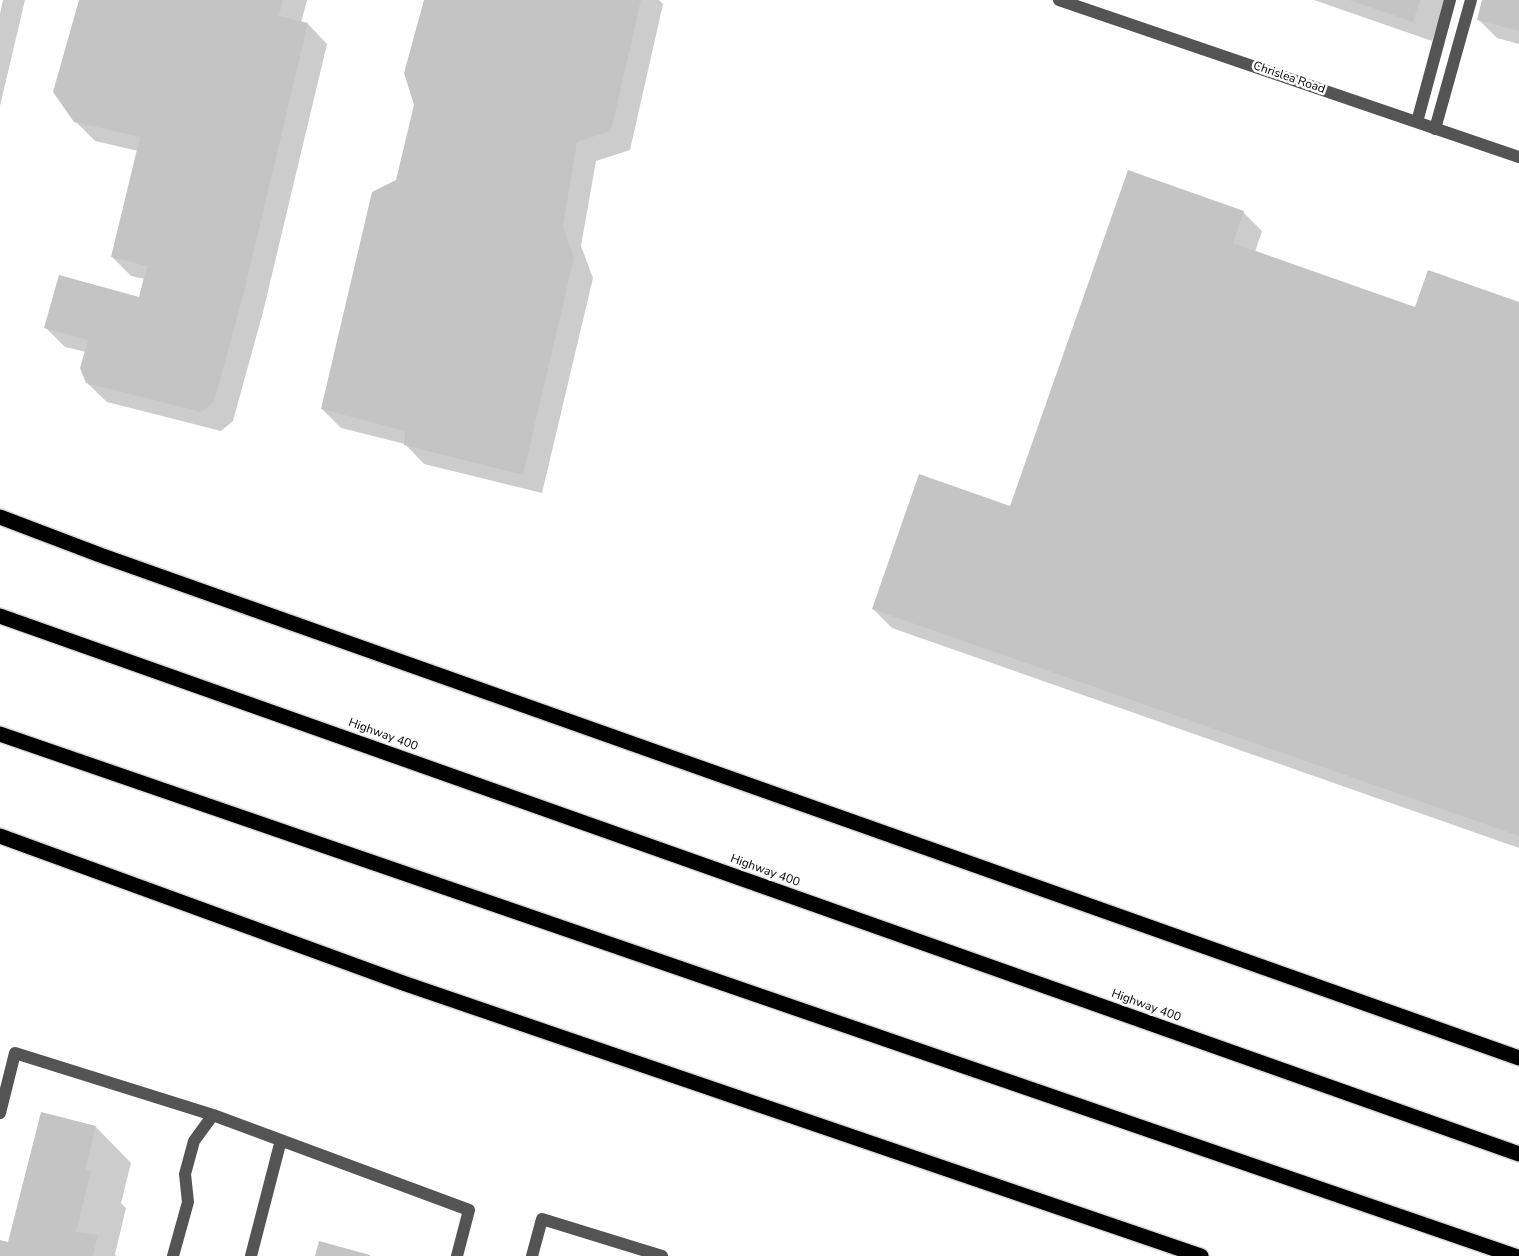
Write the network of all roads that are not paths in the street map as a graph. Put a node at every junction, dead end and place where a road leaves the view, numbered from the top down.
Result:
1 (1450, 0) edge
2 (1471, 0) edge
3 (1067, 1) edge
4 (1417, 122) junction
5 (1435, 129) junction
6 (1519, 157) edge
7 (0, 517) edge
8 (0, 616) edge
9 (0, 734) edge
10 (0, 836) edge
11 (1519, 1058) edge
12 (0, 1113) edge
13 (213, 1115) junction
14 (281, 1140) junction
15 (1519, 1154) edge
16 (173, 1256) edge
17 (251, 1256) edge
18 (457, 1256) edge
19 (532, 1256) edge
20 (662, 1256) edge
21 (1202, 1256) edge
22 (1515, 1256) edge

1 - 4 street
2 - 5 street
3 - 4 street, Chrislea Road
4 - 5 street, Chrislea Road
5 - 6 street, Chrislea Road
7 - 11 highway
8 - 15 highway, Highway 400
9 - 22 highway
10 - 21 highway
12 - 13 street
13 - 14 street
13 - 16 street
14 - 17 street
14 - 18 street
19 - 20 street

